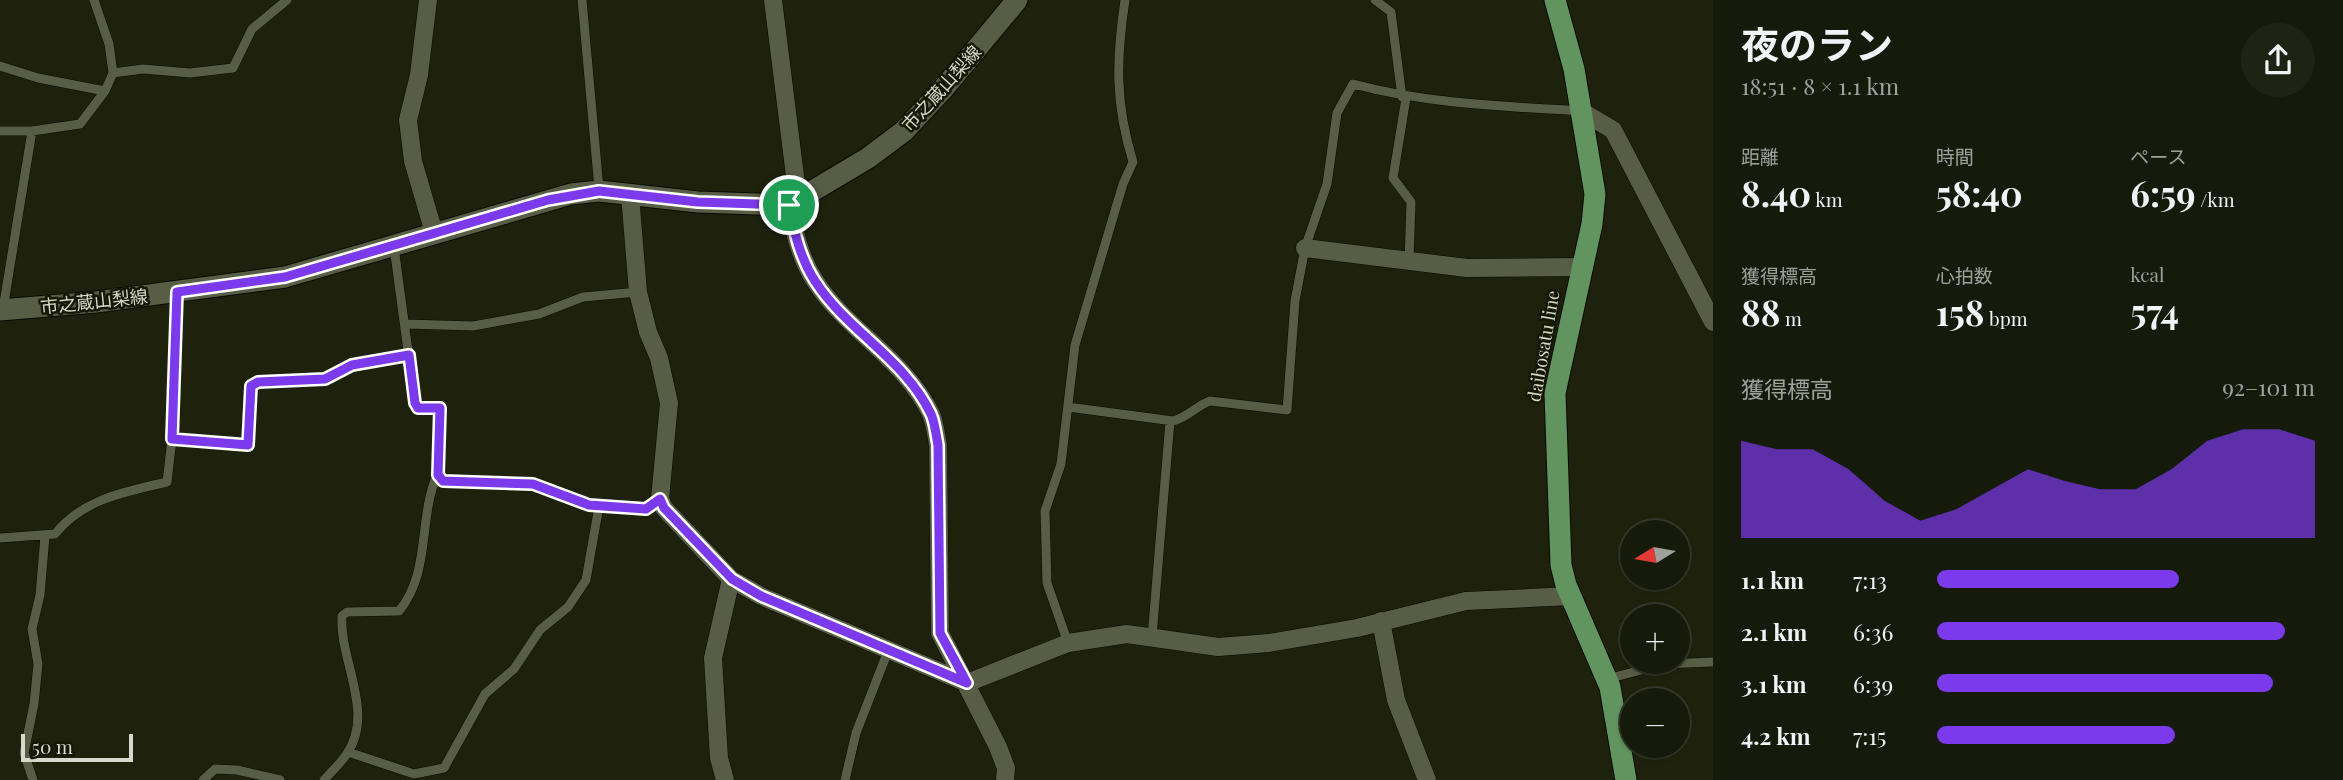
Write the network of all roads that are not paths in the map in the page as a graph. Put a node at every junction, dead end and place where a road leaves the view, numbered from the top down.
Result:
1 (94, 0) edge
2 (287, 0) edge
3 (428, 0) edge
4 (582, 0) edge
5 (773, 0) edge
6 (1017, 0) edge
7 (1125, 0) edge
8 (1375, 0) edge
9 (1555, 0) edge
10 (0, 65) edge
11 (113, 73) junction
12 (104, 91) junction
13 (1404, 98) junction
14 (1581, 111) junction
15 (0, 131) edge
16 (32, 131) junction
17 (599, 191) junction
18 (630, 195) junction
19 (793, 203) junction
20 (434, 233) junction
21 (394, 244) junction
22 (1305, 248) junction
23 (1409, 261) junction
24 (1582, 267) junction
25 (177, 292) junction
26 (638, 292) junction
27 (1, 309) edge
28 (1713, 322) edge
29 (406, 324) junction
30 (409, 355) junction
31 (1068, 407) junction
32 (1170, 421) junction
33 (172, 439) junction
34 (438, 475) junction
35 (660, 499) junction
36 (599, 506) junction
37 (45, 537) junction
38 (0, 538) edge
39 (732, 579) junction
40 (1572, 596) junction
41 (1381, 621) junction
42 (1153, 637) junction
43 (1068, 643) junction
44 (888, 651) junction
45 (1713, 662) edge
46 (1607, 679) junction
47 (967, 683) junction
48 (348, 752) junction
49 (1008, 776) edge
50 (33, 780) edge
51 (202, 780) edge
52 (280, 780) edge
53 (324, 780) edge
54 (725, 780) edge
55 (845, 780) edge
56 (1427, 780) edge
57 (1626, 780) edge

1 - 11 lane
2 - 11 lane
3 - 20 street
4 - 17 lane
5 - 19 street
6 - 19 main road, 市之蔵山梨線
7 - 31 lane
8 - 13 lane
9 - 14 highway, daibosatu line
10 - 12 lane
11 - 12 lane
12 - 16 lane
13 - 14 lane
13 - 22 lane
13 - 23 lane
14 - 24 highway, daibosatu line
14 - 28 street
15 - 16 lane
16 - 27 lane
17 - 18 main road, 市之蔵山梨線
17 - 20 main road, 市之蔵山梨線
18 - 19 main road, 市之蔵山梨線
18 - 26 street
19 - 47 street
20 - 21 main road, 市之蔵山梨線
21 - 25 main road, 市之蔵山梨線
21 - 29 lane
22 - 23 street
22 - 32 lane
23 - 24 street
24 - 40 highway, daibosatu line
25 - 27 main road, 市之蔵山梨線
25 - 33 lane
26 - 29 lane
26 - 35 street
29 - 30 lane
30 - 33 lane
30 - 34 lane
31 - 32 lane
31 - 43 lane
32 - 42 lane
33 - 37 lane
34 - 36 lane
34 - 48 lane
35 - 36 lane
35 - 39 street
36 - 48 lane
37 - 38 lane
37 - 50 lane
39 - 44 street
39 - 54 street
40 - 41 street
40 - 46 highway, daibosatu line
41 - 42 street
41 - 56 street
42 - 43 street
43 - 47 street
44 - 47 street
44 - 55 lane
45 - 46 lane
46 - 57 highway, daibosatu line
47 - 49 street
48 - 53 lane
51 - 52 lane

